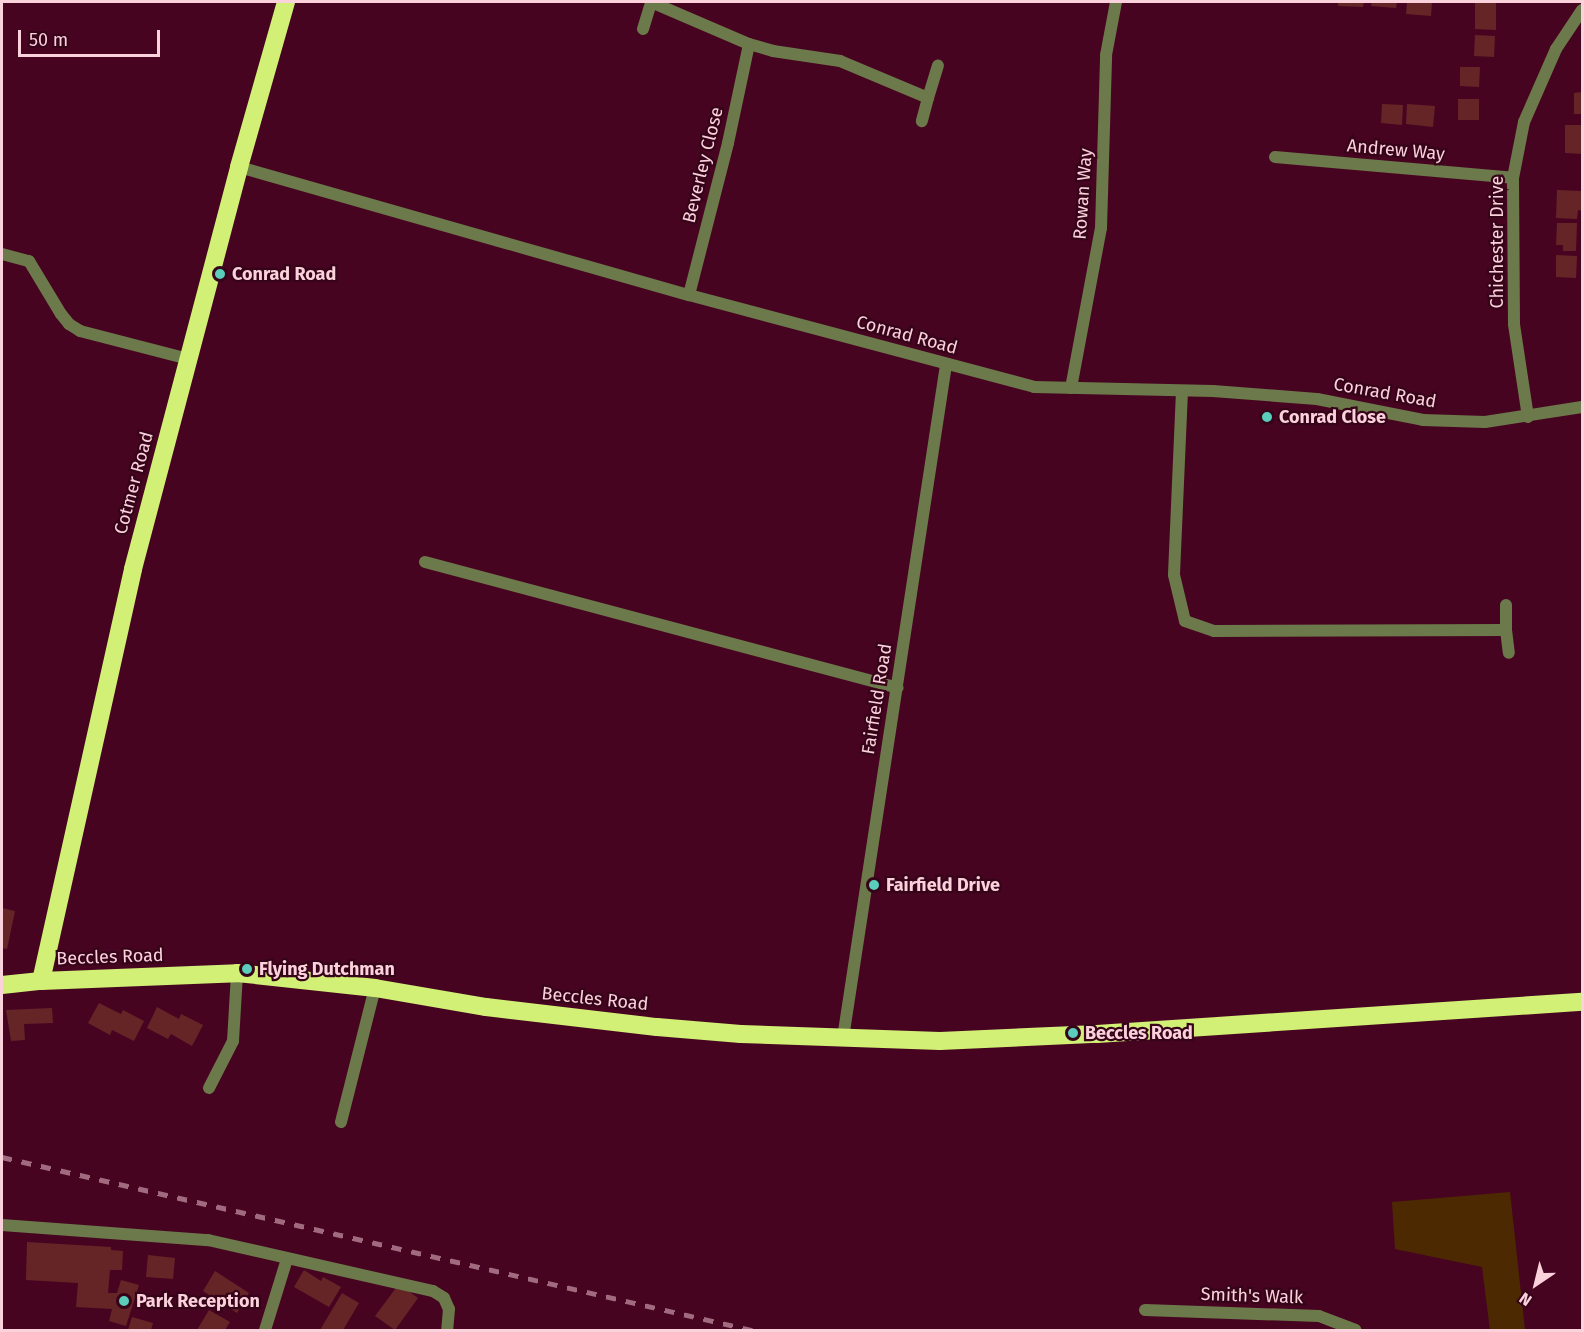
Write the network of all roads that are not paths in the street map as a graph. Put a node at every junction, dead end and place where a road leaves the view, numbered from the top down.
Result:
1 (286, 2) edge
2 (651, 2) edge
3 (1116, 2) edge
4 (1582, 10) edge
5 (643, 29) dead end
6 (749, 44) junction
7 (938, 66) dead end
8 (928, 98) junction
9 (922, 121) dead end
10 (1275, 157) dead end
11 (239, 167) junction
12 (1513, 178) junction
13 (2, 254) edge
14 (689, 295) junction
15 (188, 359) junction
16 (946, 365) junction
17 (1071, 388) junction
18 (1182, 391) junction
19 (1582, 407) edge
20 (1528, 417) junction
21 (424, 562) dead end
22 (1506, 605) dead end
23 (1506, 630) junction
24 (1509, 653) dead end
25 (897, 688) junction
26 (237, 973) junction
27 (41, 981) junction
28 (2, 985) edge
29 (375, 988) junction
30 (1582, 1002) edge
31 (843, 1038) junction
32 (209, 1088) dead end
33 (341, 1122) dead end
34 (2, 1225) edge
35 (287, 1259) junction
36 (1145, 1310) dead end
37 (265, 1330) edge
38 (447, 1330) edge
39 (1355, 1330) edge

1 - 11 highway, Cotmer Road
2 - 5 street
2 - 6 street
3 - 17 street, Rowan Way
4 - 12 street, Chichester Drive
6 - 8 street
6 - 14 street, Beverley Close
7 - 8 street
8 - 9 street
10 - 12 street, Andrew Way
11 - 14 street, Conrad Road
11 - 15 highway, Cotmer Road
12 - 20 street, Chichester Drive
13 - 15 street
14 - 16 street, Conrad Road
15 - 27 highway, Cotmer Road
16 - 17 street, Conrad Road
16 - 25 street, Fairfield Road
17 - 18 street, Conrad Road
18 - 20 street, Conrad Road
18 - 23 street
19 - 20 street, Conrad Road
21 - 25 street
22 - 23 street
23 - 24 street
25 - 31 street, Fairfield Road
26 - 27 highway, Beccles Road
26 - 29 highway, Beccles Road
26 - 32 street
27 - 28 highway, Beccles Road
29 - 31 highway, Beccles Road
29 - 33 street
30 - 31 highway, Beccles Road
34 - 35 street
35 - 37 street
35 - 38 street
36 - 39 street, Smith's Walk

